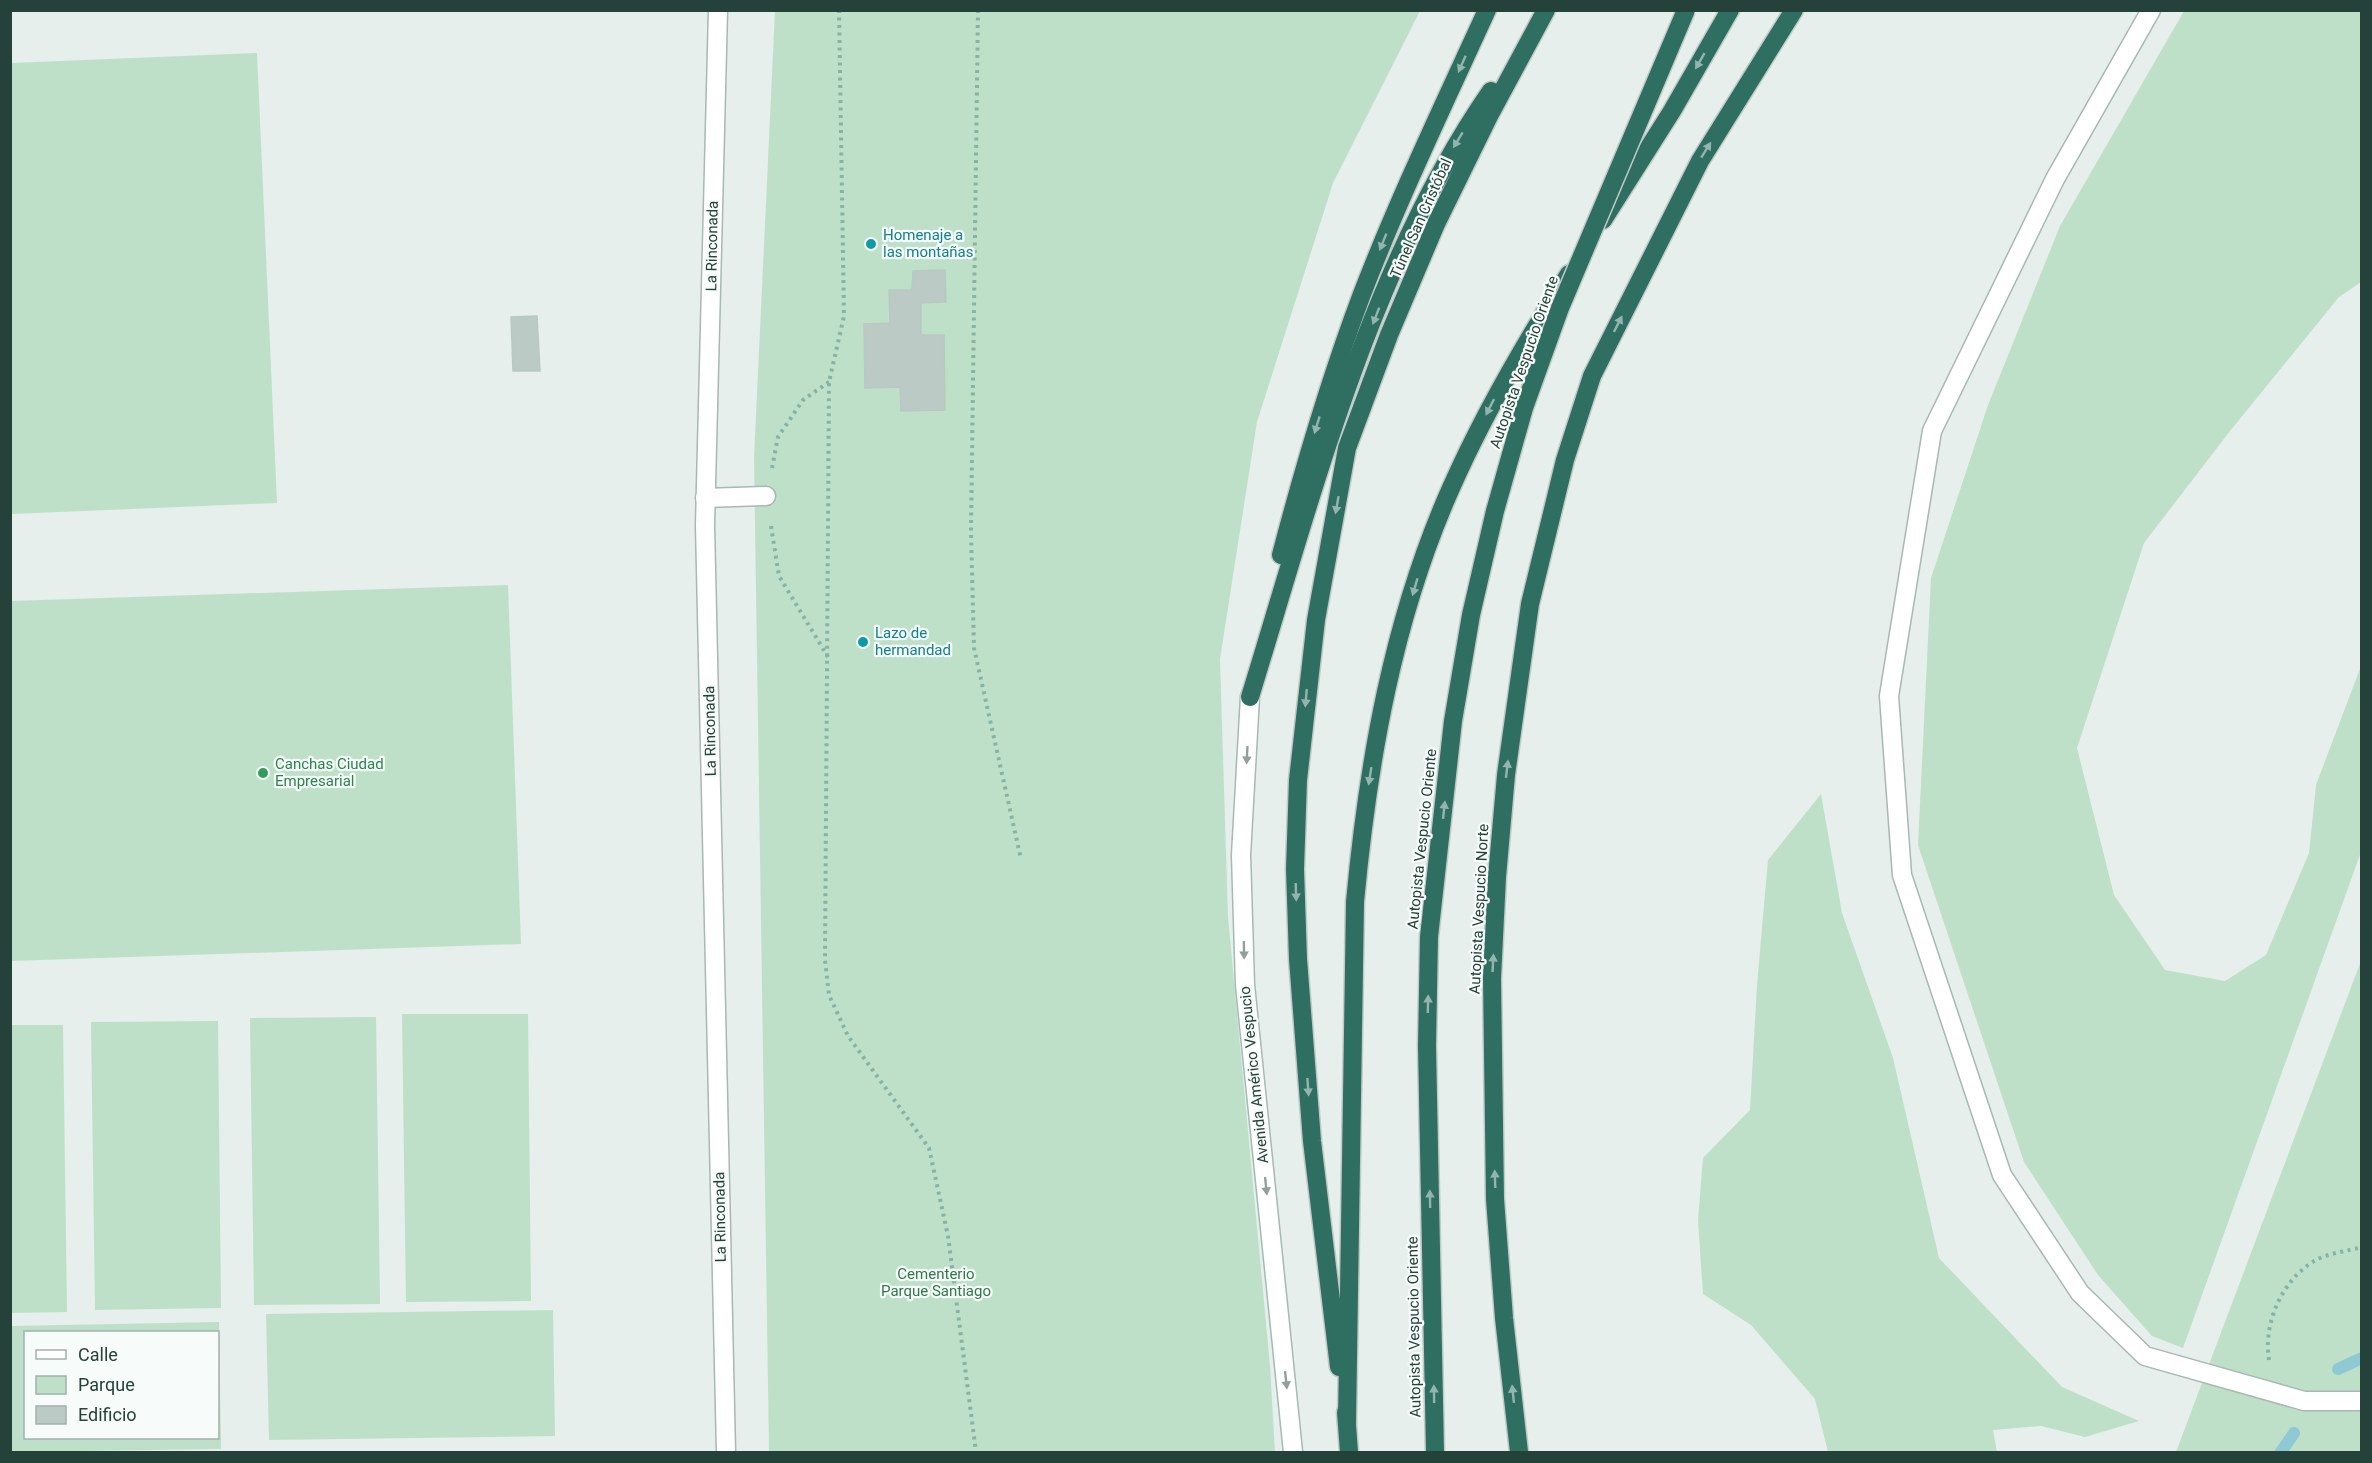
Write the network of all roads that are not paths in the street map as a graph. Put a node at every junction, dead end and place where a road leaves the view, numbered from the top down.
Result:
1 (718, 10) edge
2 (1487, 10) edge
3 (1686, 10) edge
4 (1730, 10) edge
5 (1794, 10) edge
6 (2151, 10) edge
7 (1542, 16) edge
8 (766, 496) dead end
9 (705, 498) junction
10 (1250, 697) junction
11 (2361, 1401) edge
12 (1347, 1423) junction
13 (726, 1452) edge
14 (1293, 1452) edge
15 (1349, 1452) edge
16 (1435, 1452) edge
17 (1519, 1452) edge

1 - 9 street, La Rinconada
2 -> 10 highway
16 -> 3 highway, Autopista Vespucio Oriente, bridge
4 -> 12 highway, Autopista Vespucio Oriente
17 -> 5 highway, Autopista Vespucio Norte
6 - 11 street
7 -> 10 highway
7 -> 12 highway, Túnel San Cristóbal
8 - 9 street
9 - 13 street, La Rinconada
10 -> 14 street, Avenida Américo Vespucio
12 - 15 highway

